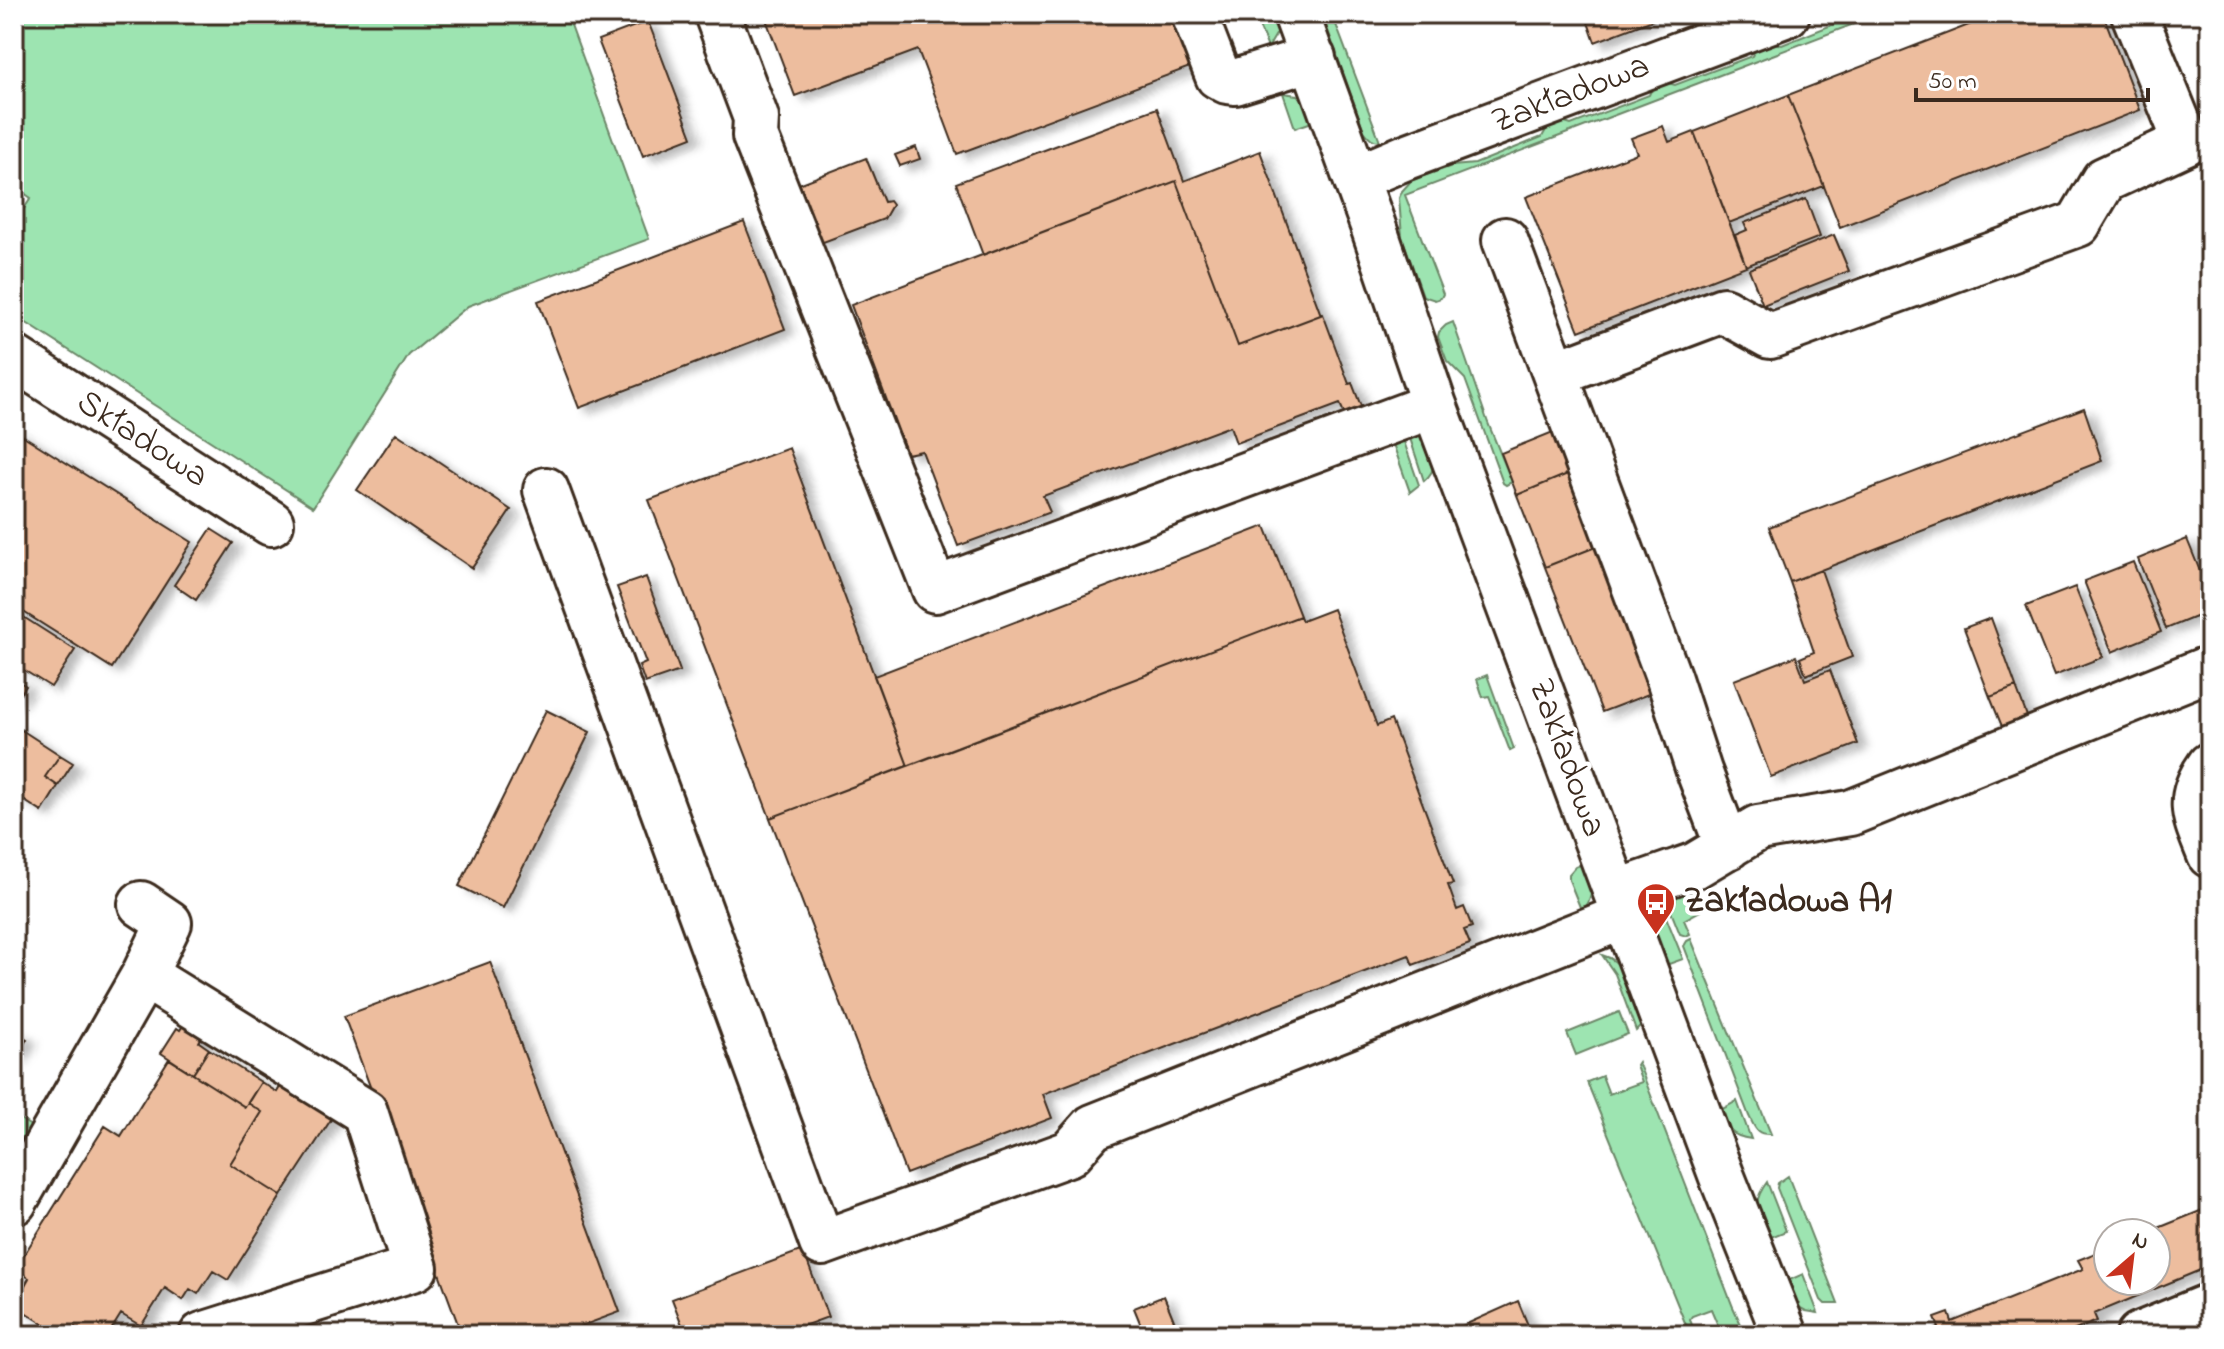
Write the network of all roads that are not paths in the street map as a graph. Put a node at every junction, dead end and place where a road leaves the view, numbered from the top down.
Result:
1 (717, 14) edge
2 (1194, 14) edge
3 (1296, 14) edge
4 (1787, 14) edge
5 (2134, 14) edge
6 (1313, 58) junction
7 (1356, 178) junction
8 (1505, 240) dead end
9 (14, 358) edge
10 (1556, 373) junction
11 (1434, 405) junction
12 (546, 490) dead end
13 (271, 523) dead end
14 (2210, 668) edge
15 (2210, 765) edge
16 (1728, 847) junction
17 (2210, 855) edge
18 (141, 904) dead end
19 (1620, 905) junction
20 (144, 975) junction
21 (14, 1202) edge
22 (2210, 1306) edge
23 (202, 1335) edge
24 (1785, 1335) edge
25 (2139, 1335) edge

1 - 11 street
2 - 6 street
3 - 6 street, Zakładowa
4 - 7 street, Zakładowa
5 - 10 street
6 - 7 street, Zakładowa
7 - 11 street, Zakładowa
8 - 10 street
9 - 13 street, Składowa
10 - 16 street
11 - 19 street, Zakładowa
12 - 19 street
14 - 16 street
15 - 17 street
16 - 19 street
18 - 20 street
19 - 24 street, Zakładowa
20 - 21 street
20 - 23 street
22 - 25 street

